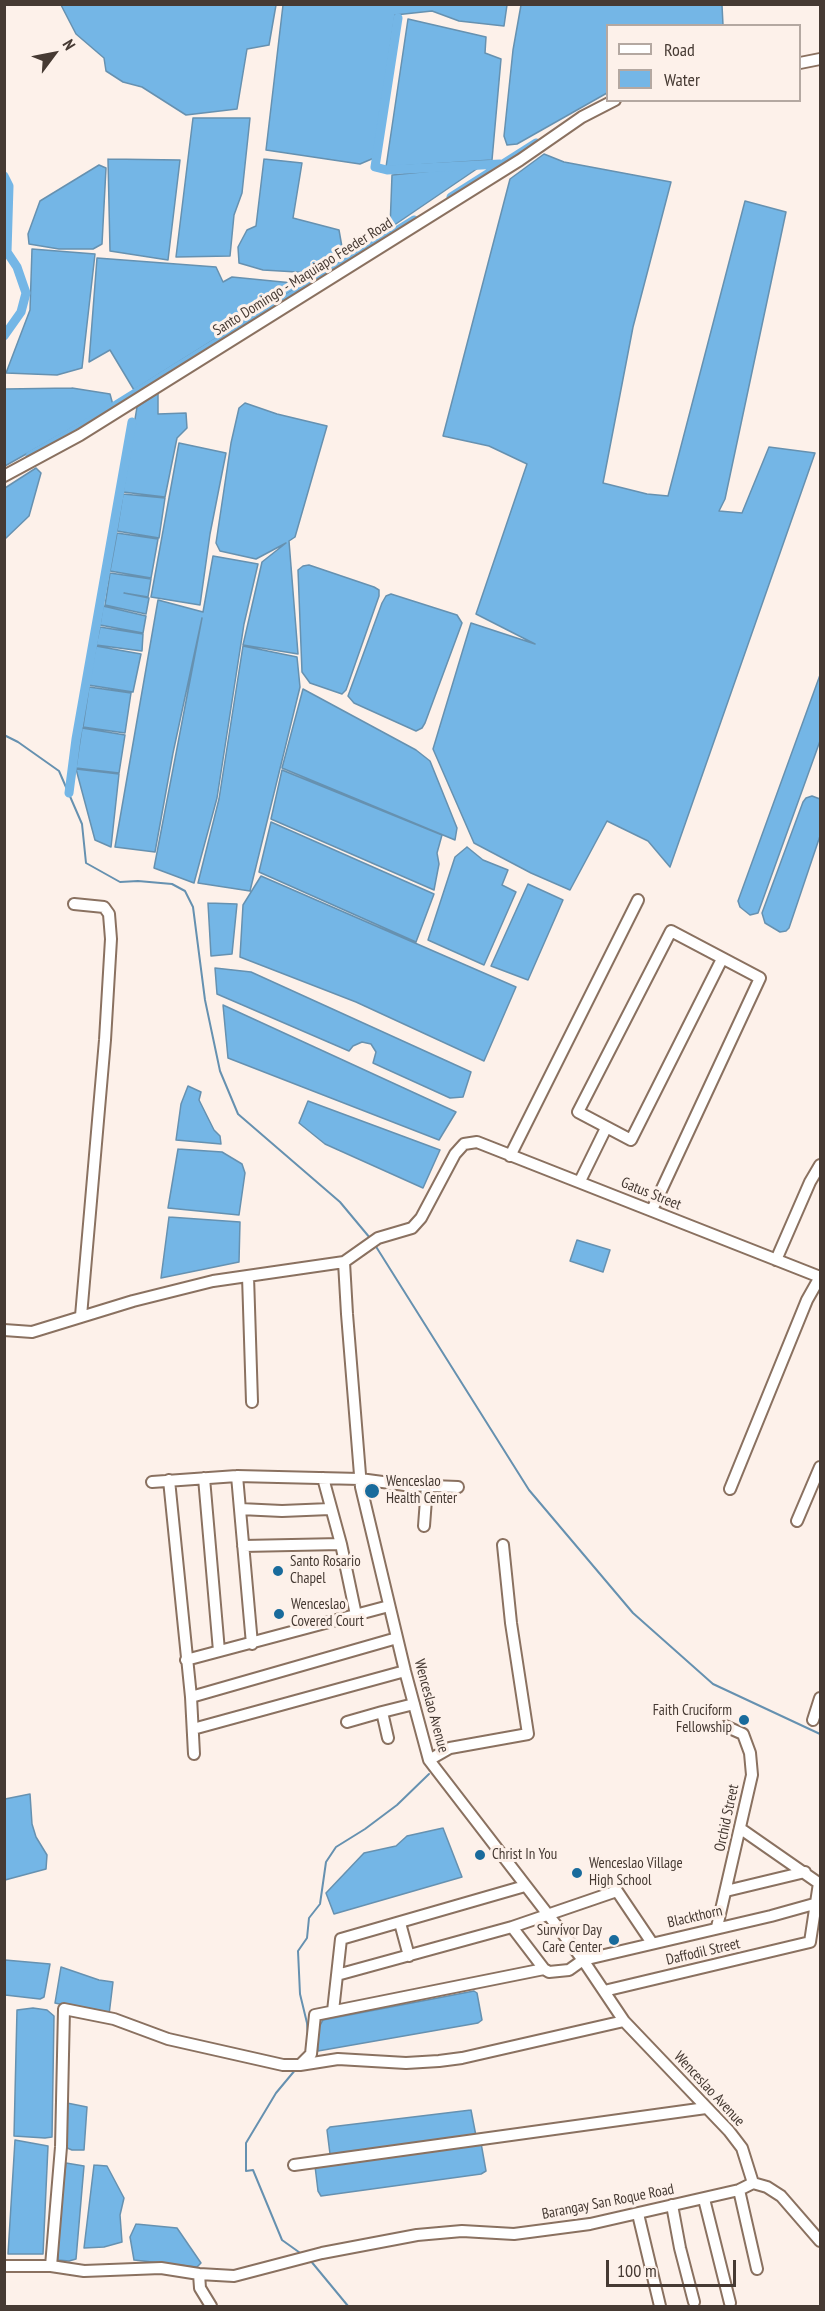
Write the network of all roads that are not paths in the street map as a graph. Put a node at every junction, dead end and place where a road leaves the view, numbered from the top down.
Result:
1 (820, 60) edge
2 (801, 63) edge
3 (611, 102) edge
4 (4, 476) edge
5 (639, 900) dead end
6 (74, 904) dead end
7 (722, 959) junction
8 (606, 1128) junction
9 (510, 1156) junction
10 (820, 1165) edge
11 (580, 1182) junction
12 (652, 1210) junction
13 (776, 1260) junction
14 (344, 1262) junction
15 (248, 1276) junction
16 (820, 1277) edge
17 (81, 1316) junction
18 (4, 1330) edge
19 (252, 1402) dead end
20 (820, 1467) edge
21 (237, 1476) junction
22 (204, 1478) junction
23 (323, 1478) junction
24 (360, 1479) junction
25 (169, 1480) junction
26 (152, 1482) dead end
27 (427, 1486) junction
28 (458, 1487) dead end
29 (730, 1489) dead end
30 (240, 1509) junction
31 (330, 1509) junction
32 (797, 1521) dead end
33 (424, 1526) dead end
34 (341, 1544) junction
35 (503, 1545) dead end
36 (243, 1546) junction
37 (389, 1606) junction
38 (356, 1615) junction
39 (397, 1638) junction
40 (252, 1644) junction
41 (219, 1651) junction
42 (186, 1660) junction
43 (405, 1671) junction
44 (191, 1697) junction
45 (820, 1698) edge
46 (414, 1704) junction
47 (382, 1712) junction
48 (813, 1720) dead end
49 (347, 1722) dead end
50 (725, 1726) dead end
51 (193, 1729) junction
52 (388, 1738) dead end
53 (194, 1754) dead end
54 (429, 1760) junction
55 (741, 1829) junction
56 (805, 1872) junction
57 (820, 1883) edge
58 (525, 1886) junction
59 (726, 1891) junction
60 (814, 1904) junction
61 (547, 1915) junction
62 (400, 1923) junction
63 (512, 1927) junction
64 (717, 1927) junction
65 (652, 1943) junction
66 (409, 1956) junction
67 (583, 1960) junction
68 (544, 1970) junction
69 (337, 1974) junction
70 (604, 1991) junction
71 (333, 2011) junction
72 (624, 2021) junction
73 (301, 2064) junction
74 (706, 2108) junction
75 (294, 2165) dead end
76 (753, 2183) junction
77 (739, 2190) junction
78 (704, 2199) junction
79 (672, 2205) junction
80 (638, 2214) junction
81 (820, 2241) edge
82 (4, 2266) edge
83 (51, 2266) junction
84 (757, 2269) dead end
85 (199, 2274) junction
86 (694, 2302) dead end
87 (730, 2303) dead end
88 (211, 2307) edge
89 (660, 2307) edge

1 - 2 street
3 - 4 street, Santo Domingo - Maquiapo Feeder Road
5 - 9 street
6 - 17 street
7 - 8 street
7 - 8 street
7 - 12 street
8 - 11 street
9 - 11 street, Gatus Street
9 - 14 street, Gatus Street
10 - 13 street
11 - 12 street, Gatus Street
12 - 13 street, Gatus Street
13 - 16 street, Gatus Street
14 - 15 street
14 - 24 street, Wenceslao Avenue
15 - 17 street
15 - 19 street
16 - 29 street
17 - 18 street
20 - 32 street
21 - 22 street
21 - 23 street
21 - 30 street
22 - 25 street
22 - 41 street
23 - 24 street
23 - 31 street
24 - 27 street
24 - 37 street, Wenceslao Avenue
25 - 26 street
25 - 42 street
27 - 28 street
27 - 33 street
30 - 31 street
30 - 36 street
31 - 34 street
34 - 36 street
34 - 38 street
35 - 54 street
36 - 40 street
37 - 38 street
37 - 39 street, Wenceslao Avenue
38 - 40 street
39 - 43 street, Wenceslao Avenue
39 - 44 street
40 - 41 street
41 - 42 street
42 - 44 street
43 - 46 street, Wenceslao Avenue
43 - 51 street
44 - 51 street
45 - 48 street
46 - 47 street
46 - 54 street, Wenceslao Avenue
47 - 49 street
47 - 52 street
50 - 55 street, Orchid Street
51 - 53 street
54 - 58 street, Wenceslao Avenue
55 - 56 street
55 - 59 street, Orchid Street
56 - 57 street
56 - 59 street
57 - 60 street
58 - 61 street, Wenceslao Avenue
58 - 62 street
59 - 64 street, Orchid Street
60 - 64 street, Blackthorn
60 - 70 street, Daffodil Street
61 - 63 street
61 - 65 street
61 - 67 street, Wenceslao Avenue
62 - 66 street
62 - 69 street
63 - 66 street
63 - 68 street
64 - 65 street, Blackthorn
65 - 67 street, Blackthorn
66 - 69 street
67 - 68 street, Blackthorn
67 - 70 street, Wenceslao Avenue
68 - 71 street, Blackthorn
69 - 71 street
70 - 72 street, Wenceslao Avenue
71 - 73 street
72 - 73 street
72 - 74 street, Wenceslao Avenue
73 - 83 street
74 - 75 street
74 - 76 street, Wenceslao Avenue
76 - 77 street, Barangay San Roque Road
76 - 81 street
77 - 78 street, Barangay San Roque Road
77 - 84 street
78 - 79 street, Barangay San Roque Road
78 - 87 street
79 - 80 street, Barangay San Roque Road
79 - 86 street
80 - 85 street, Barangay San Roque Road
80 - 89 street
82 - 83 street, Barangay San Roque Road
83 - 85 street, Barangay San Roque Road
85 - 88 street

